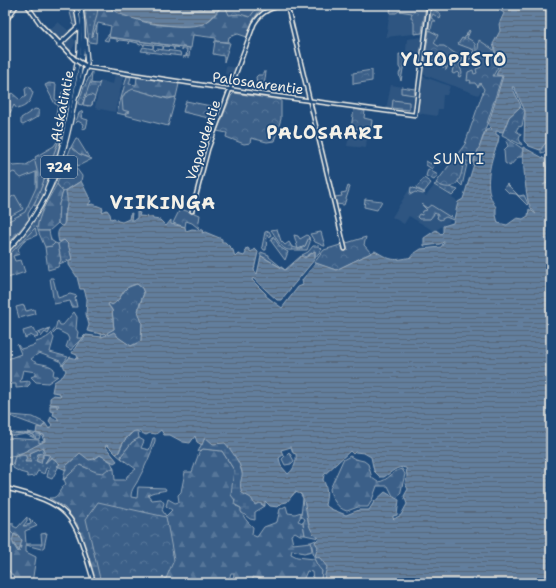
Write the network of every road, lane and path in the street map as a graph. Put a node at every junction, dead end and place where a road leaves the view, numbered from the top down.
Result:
1 (76, 5) edge
2 (80, 5) edge
3 (287, 5) edge
4 (429, 5) edge
5 (16, 6) edge
6 (26, 6) edge
7 (5, 22) edge
8 (82, 25) junction
9 (72, 33) junction
10 (80, 40) junction
11 (60, 44) junction
12 (87, 66) junction
13 (230, 89) junction
14 (310, 101) junction
15 (74, 102) junction
16 (39, 207) junction
17 (192, 211) dead end
18 (13, 242) junction
19 (345, 249) dead end
20 (5, 252) edge
21 (5, 488) edge
22 (94, 583) edge

1 - 8 main road, Alskatintie / 724
2 - 8 main road, Alskatintie / 724
3 - 13 main road, Vapaudentie
3 - 14 main road
4 - 14 main road, Palosaarentie
5 - 7 main road
6 - 11 main road, Palosaarentie
8 - 9 main road
8 - 10 main road, Alskatintie / 724
8 - 12 main road
8 - 15 main road, Alskatintie / 724
9 - 10 main road
9 - 11 main road
10 - 16 main road, Alskatintie / 724
11 - 12 main road, Palosaarentie, bridge
12 - 13 main road, Palosaarentie
12 - 15 main road
13 - 14 main road, Palosaarentie
13 - 17 main road, Vapaudentie
14 - 19 main road
15 - 16 main road, Alskatintie / 724
16 - 18 main road, Alskatintie / 724
18 - 20 main road
18 - 20 main road, Alskatintie / 724
21 - 22 main road

